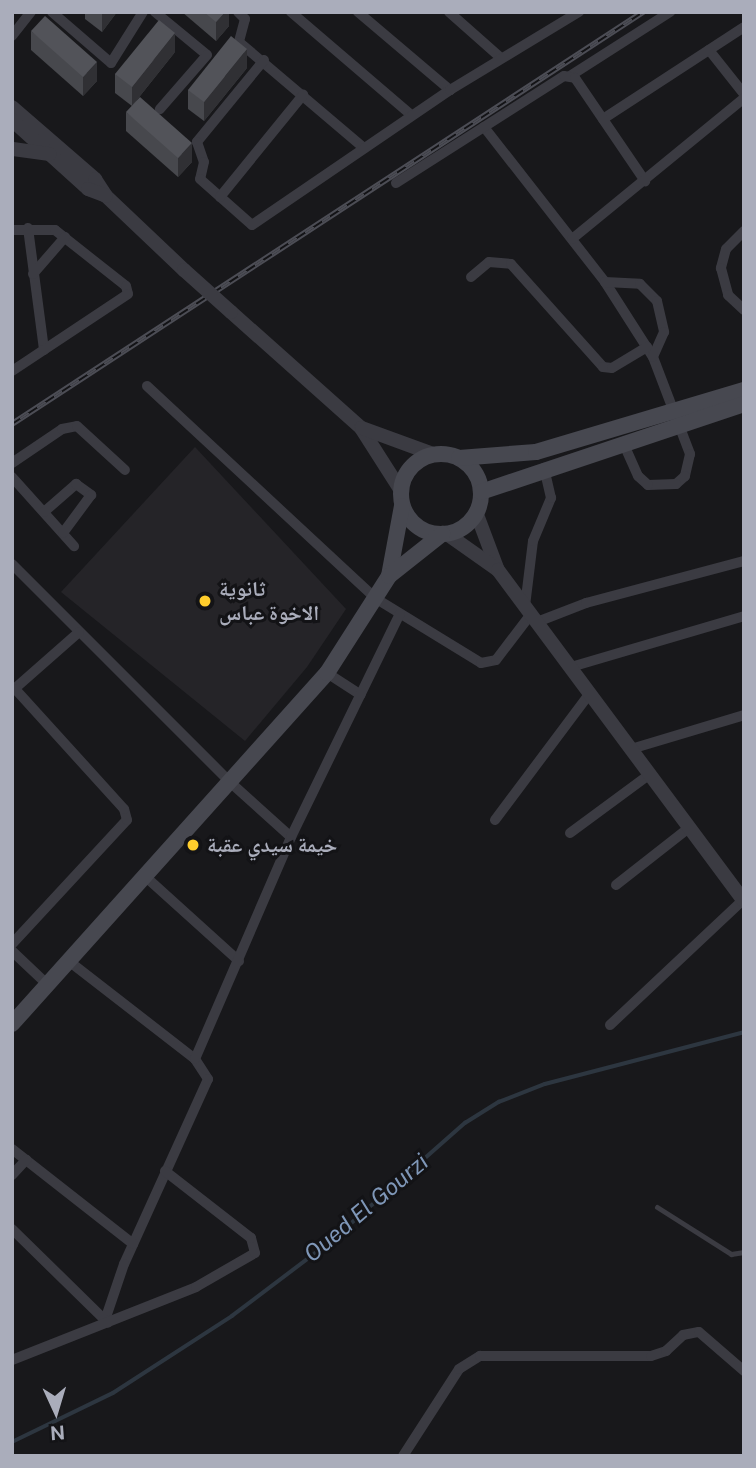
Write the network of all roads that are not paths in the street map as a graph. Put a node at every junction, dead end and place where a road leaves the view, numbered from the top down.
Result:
1 (32, 12) edge
2 (144, 12) edge
3 (155, 12) edge
4 (238, 12) edge
5 (291, 12) edge
6 (358, 12) edge
7 (579, 12) edge
8 (670, 12) edge
9 (451, 13) edge
10 (59, 14) edge
11 (563, 16) edge
12 (744, 27) edge
13 (12, 36) edge
14 (709, 50) junction
15 (501, 58) junction
16 (264, 60) junction
17 (570, 76) junction
18 (450, 90) junction
19 (303, 95) junction
20 (744, 96) edge
21 (12, 107) edge
22 (160, 109) dead end
23 (411, 115) junction
24 (603, 119) junction
25 (484, 127) junction
26 (22, 134) edge
27 (364, 148) junction
28 (50, 154) junction
29 (645, 181) junction
30 (396, 183) dead end
31 (106, 196) junction
32 (220, 197) junction
33 (28, 228) junction
34 (12, 230) edge
35 (744, 231) edge
36 (65, 237) junction
37 (572, 239) junction
38 (33, 274) junction
39 (471, 277) dead end
40 (605, 282) junction
41 (744, 310) edge
42 (44, 350) junction
43 (650, 352) junction
44 (12, 371) edge
45 (147, 386) dead end
46 (744, 390) edge
47 (744, 404) edge
48 (679, 417) junction
49 (361, 428) junction
50 (623, 443) junction
51 (433, 454) junction
52 (459, 457) junction
53 (12, 463) edge
54 (544, 468) junction
55 (125, 470) dead end
56 (12, 477) edge
57 (400, 489) junction
58 (481, 492) junction
59 (402, 506) junction
60 (44, 512) junction
61 (476, 512) junction
62 (62, 533) junction
63 (444, 534) junction
64 (74, 546) dead end
65 (744, 561) edge
66 (12, 564) edge
67 (498, 570) junction
68 (390, 576) junction
69 (375, 598) junction
70 (400, 614) junction
71 (531, 614) junction
72 (744, 616) edge
73 (79, 632) junction
74 (571, 667) junction
75 (327, 673) junction
76 (14, 690) edge
77 (590, 693) junction
78 (361, 695) junction
79 (744, 715) edge
80 (631, 749) junction
81 (650, 774) junction
82 (231, 783) junction
83 (495, 820) dead end
84 (690, 827) junction
85 (570, 833) dead end
86 (292, 837) junction
87 (147, 878) junction
88 (616, 885) dead end
89 (743, 901) edge
90 (12, 944) edge
91 (12, 951) edge
92 (239, 961) junction
93 (69, 962) junction
94 (48, 985) junction
95 (12, 1024) edge
96 (610, 1025) dead end
97 (195, 1059) junction
98 (12, 1149) edge
99 (26, 1160) junction
100 (165, 1171) junction
101 (12, 1175) edge
102 (657, 1207) dead end
103 (12, 1229) edge
104 (133, 1244) junction
105 (744, 1252) edge
106 (107, 1321) junction
107 (12, 1360) edge
108 (744, 1371) edge
109 (402, 1456) edge

1 - 13 street
2 - 10 street
3 - 22 street
4 - 16 street
5 - 23 street
6 - 18 street
7 - 11 street
8 - 17 street
9 - 15 street
11 - 15 street
12 - 14 street
14 - 20 street
14 - 24 street
15 - 18 street
16 - 19 street
16 - 32 street
17 - 24 street
17 - 25 street
18 - 23 street
19 - 27 street
19 - 32 street
20 - 29 street
21 - 26 street
23 - 27 street
24 - 29 street
25 - 30 street
25 - 37 street
26 - 28 street
26 - 28 street
26 - 31 street
27 - 32 street
28 - 31 street
29 - 37 street
31 - 49 street, bridge
33 - 34 street
33 - 36 street
33 - 38 street
35 - 41 street
36 - 38 street
36 - 42 street
37 - 40 street
38 - 42 street
39 - 43 street
40 - 43 street
40 - 43 street
42 - 44 street
43 - 48 street
45 - 69 street
46 - 48 main road
47 - 48 main road
48 - 50 main road
48 - 50 street
48 - 52 main road
49 - 51 street
49 - 57 street
50 - 54 main road
51 - 52 main road
51 - 57 main road
52 - 58 main road
53 - 55 street
54 - 58 main road
54 - 71 street
56 - 60 street
57 - 59 main road
58 - 61 main road
59 - 63 main road
59 - 68 main road
60 - 62 street
60 - 62 street
61 - 63 main road
61 - 67 street
62 - 64 street
63 - 67 street
63 - 68 main road
65 - 71 street
66 - 73 street
67 - 71 street
68 - 69 main road
69 - 70 street
69 - 75 main road
70 - 71 street
70 - 78 street
71 - 74 street
72 - 74 street
73 - 76 street
73 - 82 street
74 - 77 street
75 - 78 street
75 - 82 main road
76 - 90 street
77 - 80 street
77 - 83 street
78 - 86 street
79 - 80 street
80 - 81 street
81 - 84 street
81 - 85 street
82 - 86 street
82 - 87 main road
84 - 88 street
84 - 89 street
86 - 92 street
87 - 92 street
87 - 93 main road
89 - 96 street
91 - 94 street
92 - 97 street
93 - 94 main road
93 - 97 street
94 - 95 main road
97 - 100 street
98 - 99 street
99 - 101 street
99 - 104 street
100 - 104 street
100 - 106 street
102 - 105 lane
103 - 106 street
104 - 106 street
106 - 107 street
108 - 109 street

